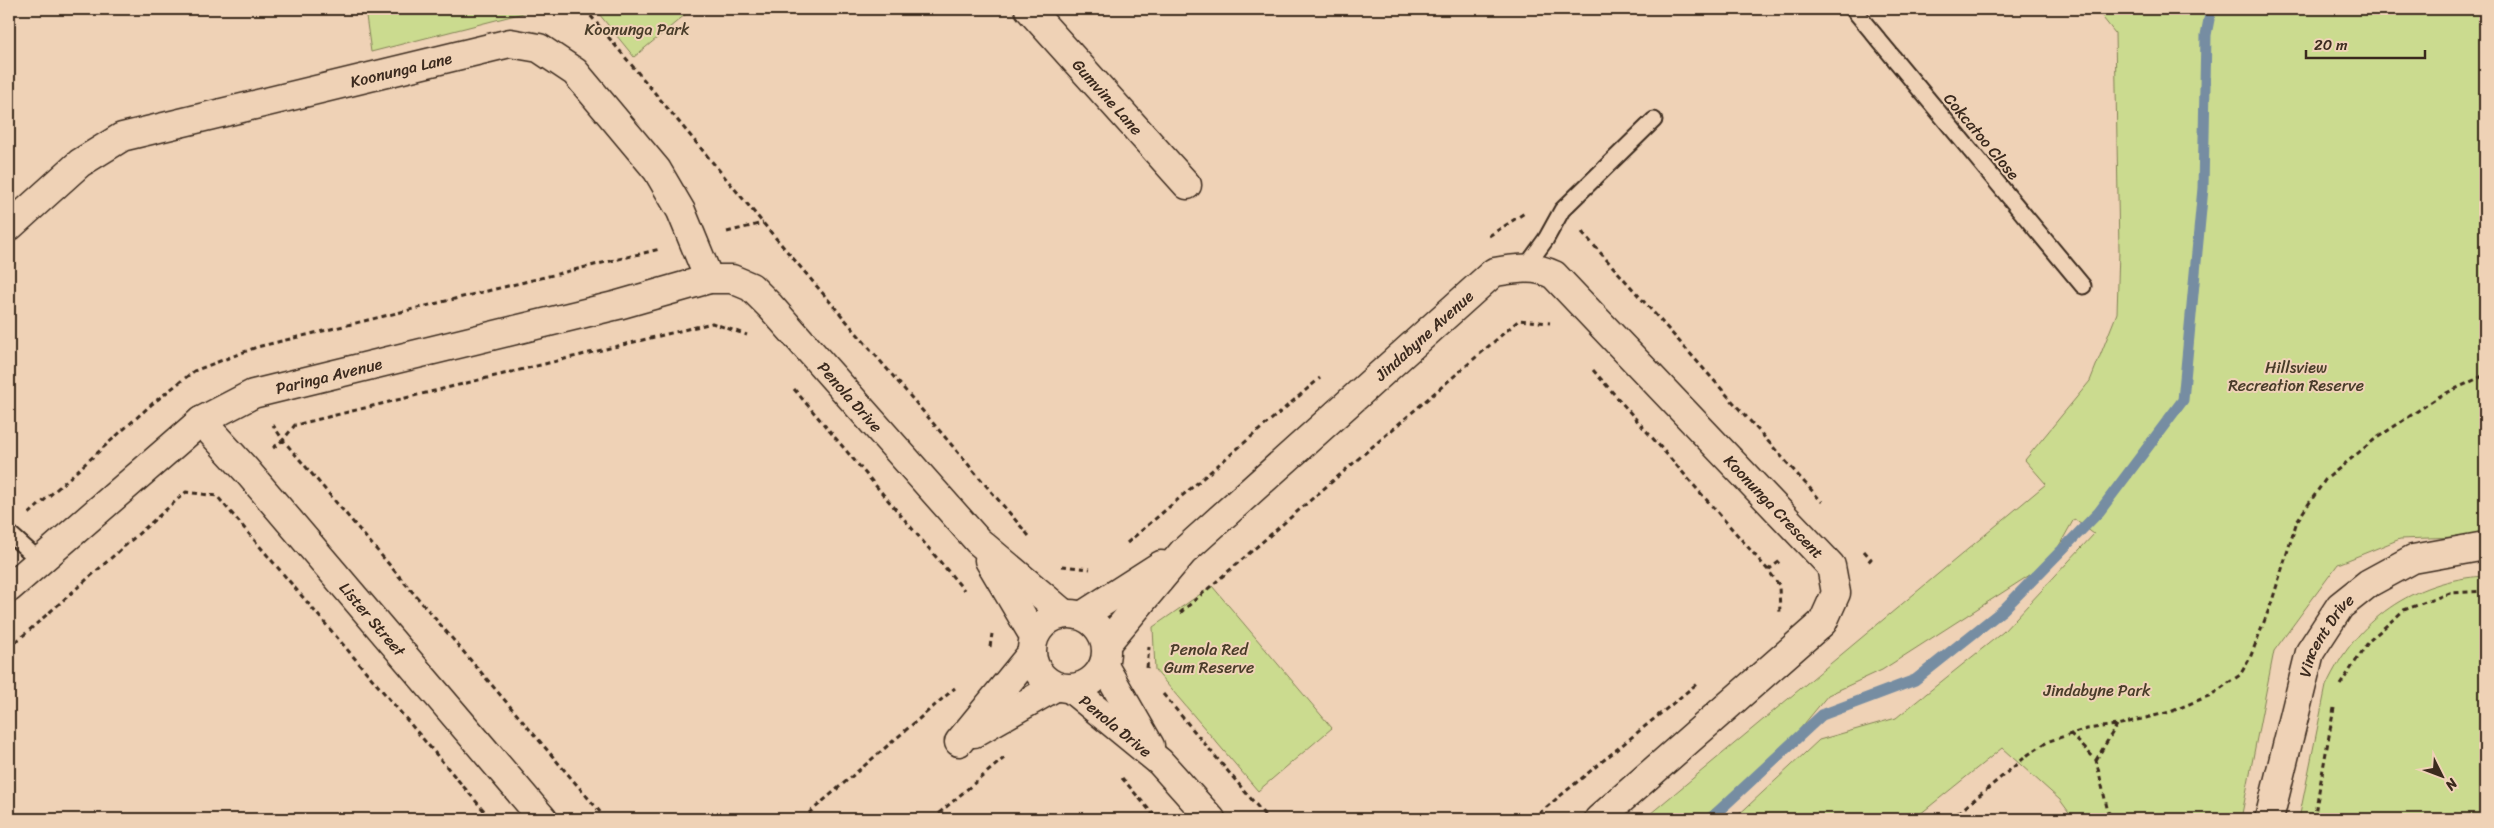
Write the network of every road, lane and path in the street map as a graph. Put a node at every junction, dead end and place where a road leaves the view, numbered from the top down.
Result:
1 (585, 9) edge
2 (1029, 9) edge
3 (1853, 9) edge
4 (1654, 120) dead end
5 (1187, 185) dead end
6 (1562, 210) junction
7 (9, 227) edge
8 (1482, 240) dead end
9 (1525, 268) junction
10 (709, 279) junction
11 (2083, 286) dead end
12 (1552, 323) dead end
13 (748, 335) dead end
14 (1591, 368) dead end
15 (2485, 375) edge
16 (1323, 376) dead end
17 (793, 389) dead end
18 (201, 421) junction
19 (1827, 508) dead end
20 (9, 533) edge
21 (978, 542) junction
22 (1035, 543) dead end
23 (1126, 543) dead end
24 (1859, 545) dead end
25 (2485, 546) edge
26 (1182, 552) junction
27 (40, 560) junction
28 (1054, 565) dead end
29 (1096, 569) dead end
30 (9, 588) edge
31 (2485, 591) edge
32 (1836, 593) junction
33 (967, 594) dead end
34 (1073, 614) junction
35 (1178, 615) dead end
36 (1773, 621) dead end
37 (993, 624) dead end
38 (1150, 638) dead end
39 (1032, 645) junction
40 (9, 648) edge
41 (990, 651) dead end
42 (1105, 655) junction
43 (1146, 674) dead end
44 (1705, 676) dead end
45 (959, 686) dead end
46 (1063, 688) junction
47 (1158, 688) dead end
48 (2338, 688) dead end
49 (2335, 707) dead end
50 (2116, 725) junction
51 (2070, 733) junction
52 (1012, 752) dead end
53 (2096, 760) junction
54 (1160, 762) junction
55 (1118, 774) dead end
56 (2108, 812) junction
57 (491, 819) edge
58 (543, 819) edge
59 (606, 819) edge
60 (802, 819) edge
61 (932, 819) edge
62 (1157, 819) edge
63 (1211, 819) edge
64 (1268, 819) edge
65 (1532, 819) edge
66 (1599, 819) edge
67 (1951, 819) edge
68 (2105, 819) edge
69 (2115, 819) edge
70 (2269, 819) edge
71 (2314, 819) edge

1 - 22 path
2 - 5 street, Gumvine Lane
3 - 11 lane, Cokcatoo Close
4 - 6 lane
6 - 8 path
6 - 9 lane
6 - 19 path
7 - 10 street, Koonunga Lane
9 - 26 street, Jindabyne Avenue
9 - 32 street, Koonunga Crescent
10 - 18 street, Paringa Avenue
10 - 21 street, Penola Drive
12 - 35 path
13 - 59 path
14 - 36 path
15 - 50 path
16 - 23 path
17 - 33 path
18 - 27 street, Paringa Avenue
18 - 58 street, Lister Street
20 - 27 lane
21 - 34 street, Penola Drive
21 - 39 street, Penola Drive
24 - 32 path
25 - 70 street, Vincent Drive
26 - 34 street, Jindabyne Avenue
26 - 42 street, Jindabyne Avenue
27 - 30 street, Paringa Avenue
28 - 29 path
31 - 48 path
32 - 66 street
34 - 39 street
34 - 42 street
37 - 41 path
38 - 43 path
39 - 46 street
39 - 46 street
40 - 57 path
42 - 46 street
42 - 54 street, Penola Drive
44 - 65 path
45 - 60 path
46 - 54 street, Penola Drive
47 - 64 path
49 - 71 path
50 - 51 path
50 - 53 path
51 - 53 path
51 - 67 path
52 - 61 path
53 - 56 path
54 - 63 street, Penola Drive
55 - 62 path
56 - 68 path
56 - 69 path

